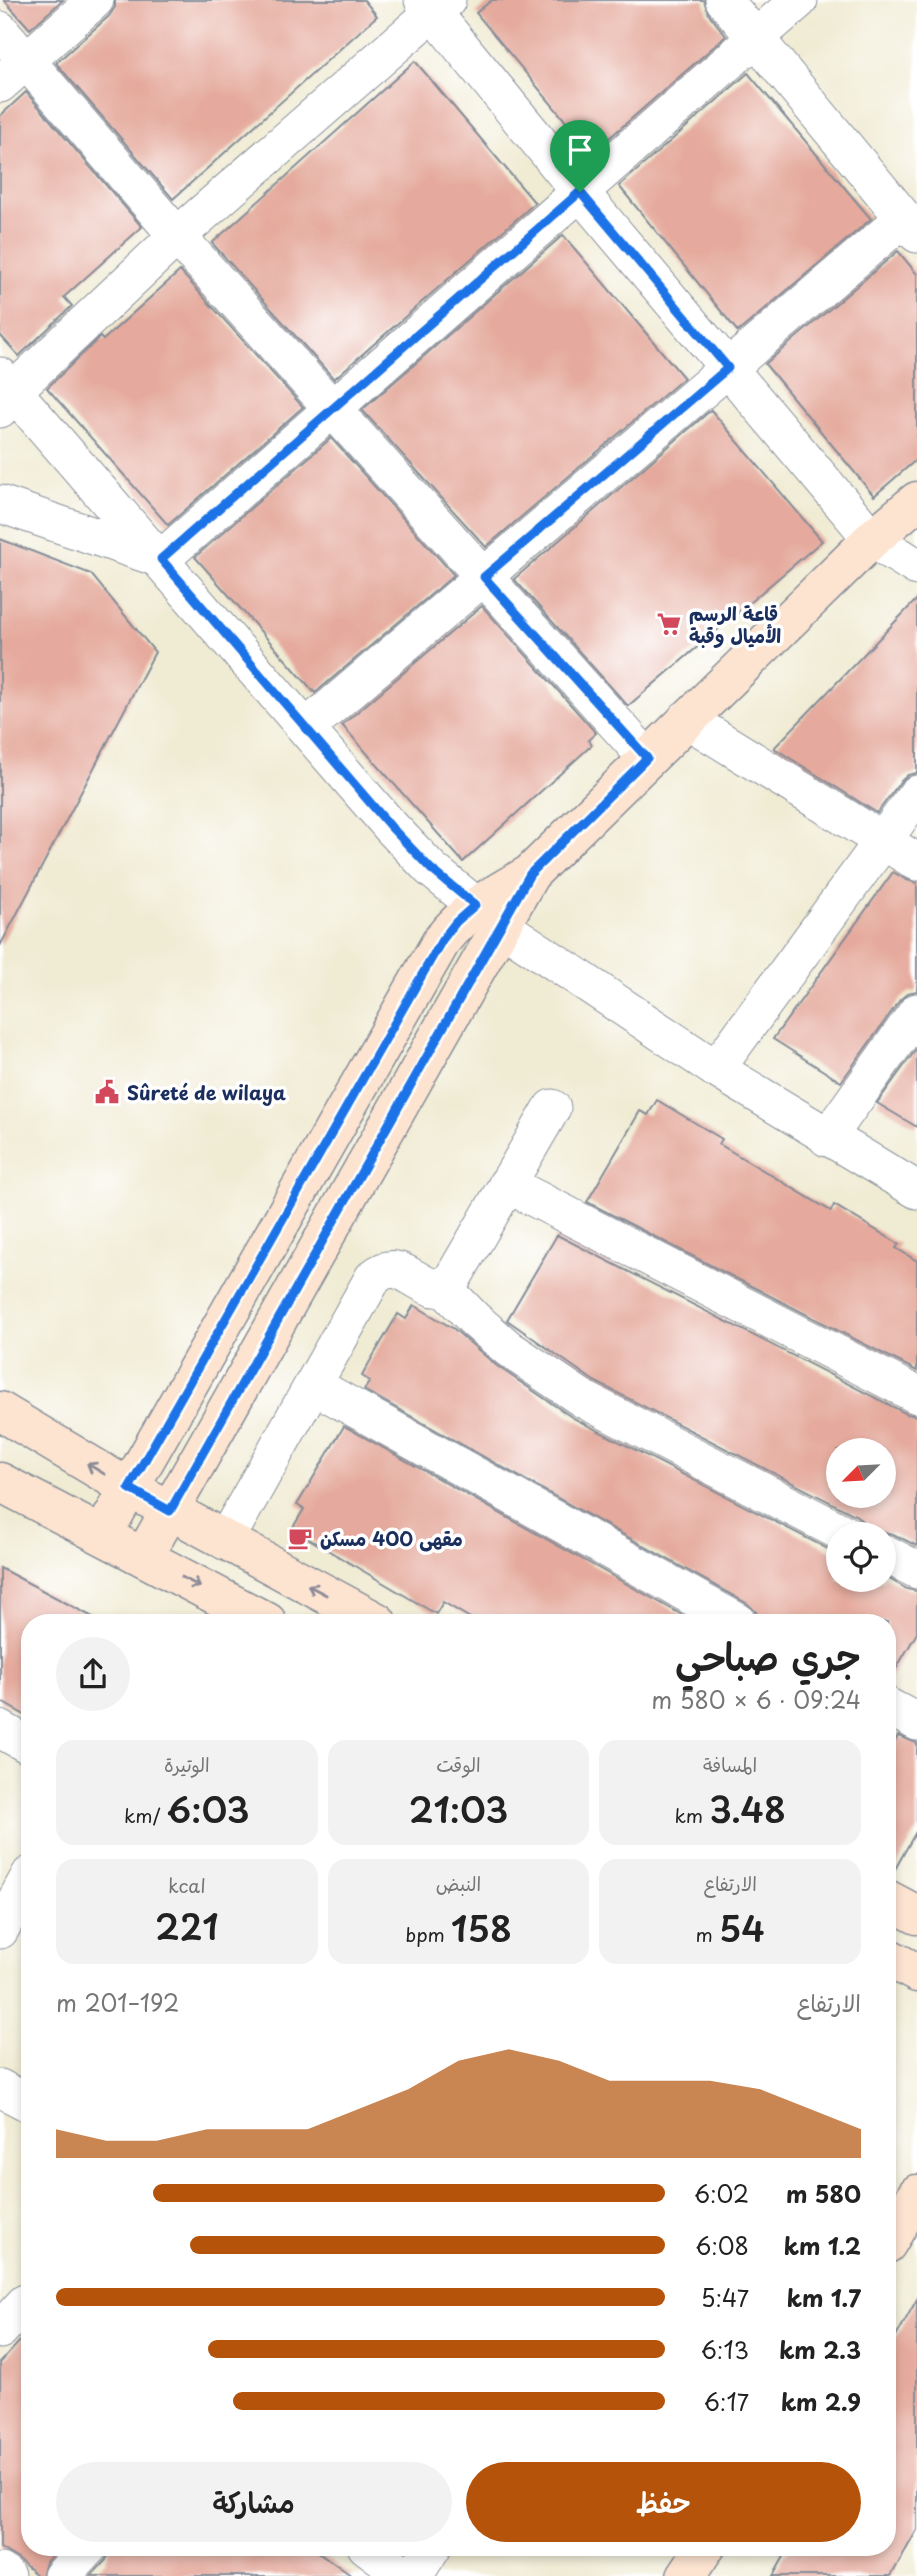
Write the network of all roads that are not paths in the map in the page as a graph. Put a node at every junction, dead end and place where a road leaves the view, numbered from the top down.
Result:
1 (95, 0) edge
2 (723, 0) edge
3 (799, 0) edge
4 (434, 4) edge
5 (0, 30) edge
6 (755, 38) junction
7 (13, 72) edge
8 (580, 192) junction
9 (910, 226) edge
10 (177, 236) junction
11 (728, 368) junction
12 (4, 392) edge
13 (334, 410) junction
14 (917, 501) edge
15 (0, 504) edge
16 (872, 539) junction
17 (161, 559) junction
18 (917, 568) edge
19 (484, 577) junction
20 (686, 719) junction
21 (306, 728) junction
22 (647, 758) junction
23 (917, 794) edge
24 (883, 842) junction
25 (917, 862) edge
26 (488, 916) junction
27 (917, 1012) edge
28 (716, 1069) junction
29 (552, 1108) dead end
30 (827, 1138) junction
31 (508, 1184) junction
32 (917, 1190) edge
33 (443, 1287) junction
34 (313, 1385) junction
35 (917, 1395) edge
36 (0, 1411) edge
37 (0, 1482) edge
38 (129, 1488) junction
39 (170, 1511) junction
40 (826, 1524) edge
41 (103, 1534) junction
42 (225, 1541) junction
43 (144, 1556) junction
44 (896, 1559) edge
45 (917, 1570) edge
46 (252, 1614) edge
47 (362, 1614) edge
48 (723, 1614) edge
49 (896, 1711) edge
50 (917, 1722) edge
51 (0, 1729) edge
52 (21, 1741) edge
53 (21, 1901) edge
54 (896, 1904) edge
55 (917, 1915) edge
56 (13, 1924) edge
57 (896, 1962) edge
58 (917, 1973) edge
59 (0, 2088) edge
60 (21, 2099) edge
61 (917, 2194) edge
62 (896, 2229) edge
63 (18, 2298) edge
64 (0, 2330) edge
65 (81, 2556) edge
66 (379, 2556) edge
67 (426, 2556) edge
68 (0, 2572) edge
69 (6, 2576) edge
70 (62, 2576) edge
71 (406, 2576) edge
72 (414, 2576) edge

1 - 7 street
2 - 6 street
3 - 6 street
4 - 8 street
4 - 10 street
5 - 7 street
6 - 8 street
6 - 9 street
7 - 10 street
8 - 11 street
8 - 13 street
9 - 11 street
10 - 12 street
10 - 13 street
11 - 16 street
11 - 19 street
12 - 17 street
13 - 17 street
13 - 19 street
14 - 16 street
15 - 17 street
16 - 18 street
16 - 20 street
17 - 21 street
19 - 21 street
19 - 22 street
20 - 22 street
20 - 24 street
21 - 26 street
22 - 26 street
23 - 24 street
24 - 25 street
24 - 28 street
26 - 28 street
26 - 38 street
26 - 39 street
27 - 30 street
28 - 30 street
29 - 31 street
30 - 32 street
31 - 33 street
31 - 35 street
33 - 34 street
33 - 40 street
34 - 42 street
34 - 48 street
38 -> 36 street
37 - 41 street
38 - 39 street
38 - 41 street
39 - 42 street
39 - 43 street
41 - 43 street
47 -> 42 street
43 -> 46 street
44 - 45 street
49 - 50 street
51 - 52 street
53 - 56 street
54 - 55 street
57 - 58 street
59 - 60 street
61 - 62 street
63 - 64 street
65 - 70 street
66 - 71 street
67 - 72 street
68 - 69 street

